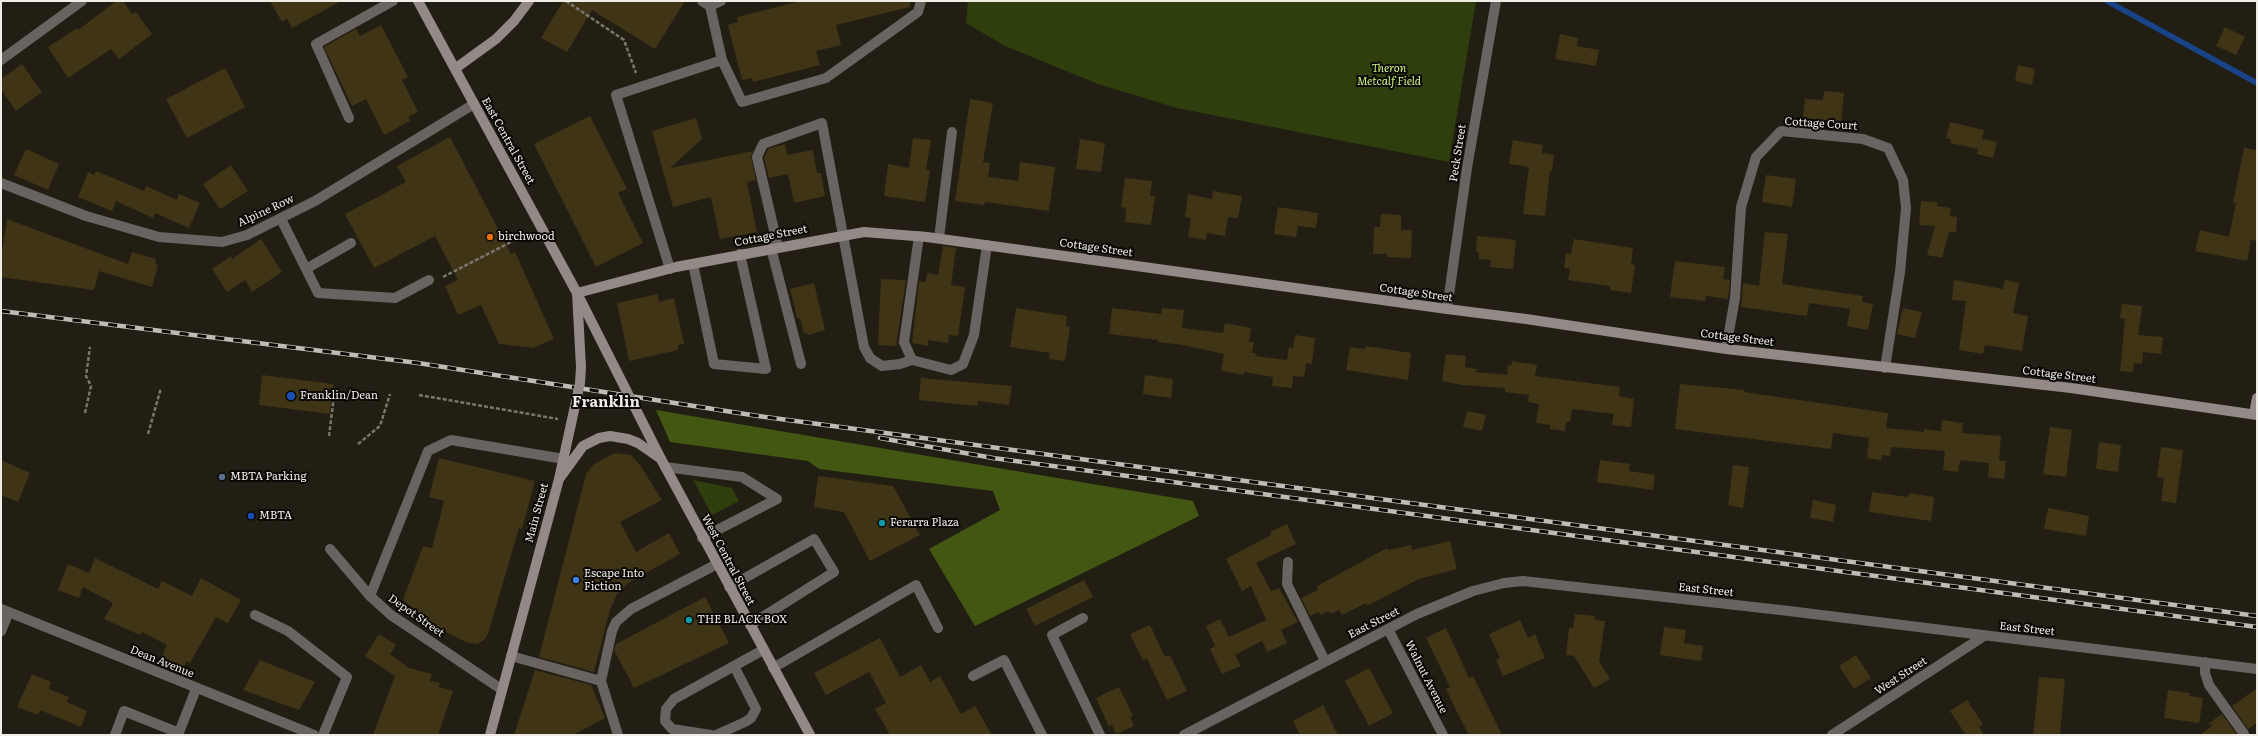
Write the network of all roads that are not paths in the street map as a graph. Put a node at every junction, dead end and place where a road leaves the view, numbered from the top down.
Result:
1 (82, 1) edge
2 (393, 1) edge
3 (418, 1) edge
4 (529, 1) edge
5 (721, 1) edge
6 (920, 1) edge
7 (1496, 1) edge
8 (706, 3) edge
9 (1, 60) edge
10 (722, 60) junction
11 (456, 68) junction
12 (474, 104) junction
13 (349, 118) dead end
14 (952, 132) dead end
15 (1, 183) edge
16 (281, 219) junction
17 (844, 235) junction
18 (919, 236) junction
19 (939, 238) junction
20 (351, 243) dead end
21 (987, 245) junction
22 (775, 248) junction
23 (740, 254) junction
24 (693, 264) junction
25 (306, 269) junction
26 (670, 269) junction
27 (428, 280) road end
28 (577, 293) junction
29 (1447, 309) junction
30 (1726, 349) junction
31 (912, 360) junction
32 (801, 364) dead end
33 (1885, 368) junction
34 (2257, 398) edge
35 (2255, 414) edge
36 (564, 459) junction
37 (663, 463) junction
38 (559, 479) junction
39 (702, 538) junction
40 (330, 549) dead end
41 (1288, 562) dead end
42 (717, 564) junction
43 (729, 587) junction
44 (370, 596) junction
45 (5, 610) edge
46 (255, 615) dead end
47 (1083, 618) dead end
48 (750, 625) junction
49 (938, 628) dead end
50 (1388, 629) junction
51 (1, 631) edge
52 (1984, 636) junction
53 (763, 650) junction
54 (511, 656) junction
55 (1325, 661) junction
56 (2206, 662) junction
57 (734, 666) junction
58 (773, 668) junction
59 (2257, 669) edge
60 (973, 676) dead end
61 (601, 681) junction
62 (196, 689) junction
63 (501, 689) junction
64 (1195, 733) edge
65 (179, 734) edge
66 (2244, 734) dead end
67 (115, 735) edge
68 (314, 735) edge
69 (323, 735) edge
70 (490, 735) edge
71 (618, 735) edge
72 (711, 735) edge
73 (716, 735) edge
74 (810, 735) edge
75 (1042, 735) edge
76 (1100, 735) edge
77 (1184, 735) edge
78 (1443, 735) edge
79 (1832, 735) edge

1 - 9 street
2 - 13 street
3 - 11 street, East Central Street
4 - 11 street
5 - 8 street
6 - 10 street
7 - 29 street, Peck Street
8 - 10 street
10 - 26 street
11 - 12 street, East Central Street
12 - 16 street, Alpine Row
12 - 28 street, East Central Street
14 - 19 street
15 - 16 street, Alpine Row
16 - 25 street
17 - 18 street, Cottage Street
17 - 22 street, Cottage Street
17 - 22 street
17 - 31 street
18 - 19 street, Cottage Street
18 - 31 street
19 - 21 street, Cottage Street
20 - 25 street
21 - 29 street, Cottage Street
21 - 31 street
22 - 23 street, Cottage Street
22 - 32 street
23 - 24 street, Cottage Street
23 - 24 street
24 - 26 street, Cottage Street
25 - 27 street
26 - 28 street, Cottage Street
28 - 36 street, Main Street, bridge
28 - 37 street, West Central Street, bridge
29 - 30 street, Cottage Street
30 - 33 street, Cottage Street
30 - 33 street, Cottage Court
33 - 35 street, Cottage Street
34 - 35 street
36 - 38 street, Main Street, bridge
36 - 44 street
37 - 38 street, West Central Street, bridge
37 - 39 street, West Central Street
37 - 39 street
38 - 54 street, Main Street
39 - 42 street, West Central Street
40 - 44 street, Depot Street
41 - 55 street
42 - 43 street, West Central Street
42 - 61 street
43 - 48 street, West Central Street
43 - 48 street
44 - 63 street, Depot Street
45 - 51 street
45 - 62 street, Dean Avenue
46 - 69 street
47 - 76 street
48 - 53 street, West Central Street
49 - 58 street
50 - 52 street, East Street
50 - 55 street, East Street
50 - 78 street, Walnut Avenue
52 - 56 street, East Street
52 - 79 street, West Street
53 - 57 street
53 - 58 street, West Central Street
54 - 61 street
54 - 63 street, Main Street
55 - 64 street, East Street
56 - 59 street, East Street
56 - 66 street
57 - 72 street
57 - 73 street
58 - 74 street, West Central Street
60 - 75 street
61 - 71 street
62 - 65 street
62 - 68 street, Dean Avenue
63 - 70 street, Main Street
64 - 77 street, East Street
65 - 67 street

